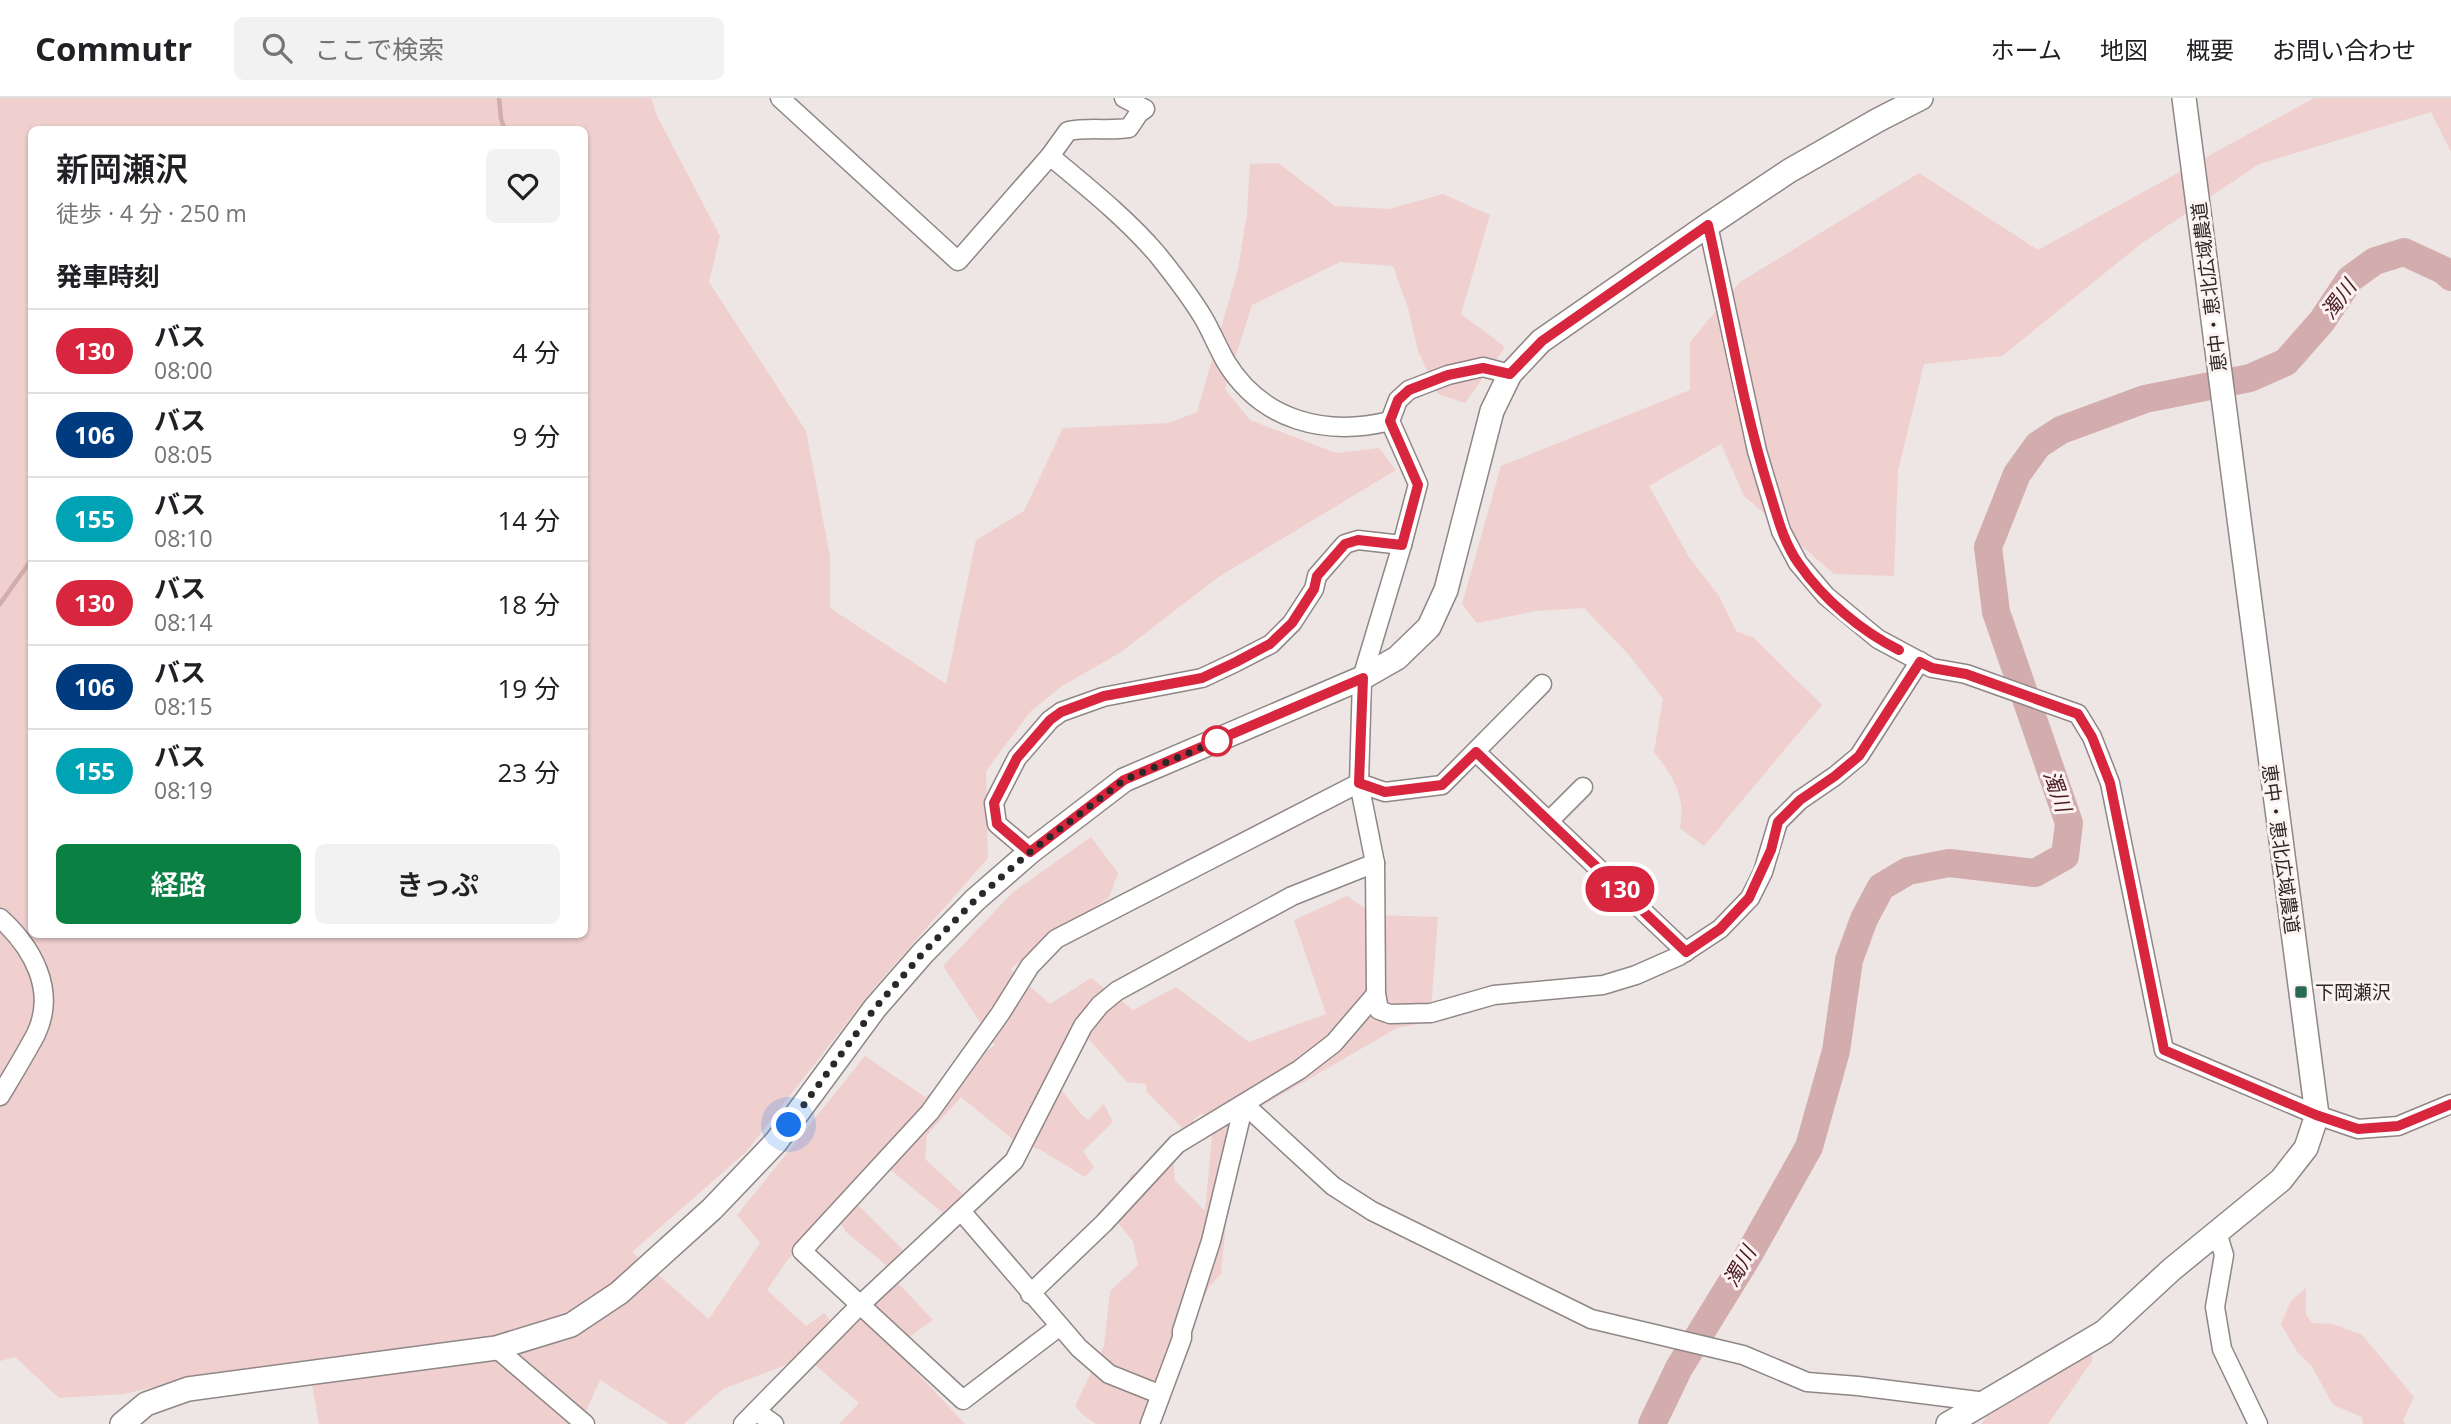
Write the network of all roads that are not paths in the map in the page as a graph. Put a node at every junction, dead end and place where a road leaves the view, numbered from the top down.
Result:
1 (780, 98) edge
2 (1124, 98) edge
3 (1921, 98) edge
4 (2184, 98) edge
5 (1050, 156) junction
6 (1708, 225) junction
7 (1510, 374) junction
8 (1390, 421) junction
9 (1402, 545) junction
10 (1920, 662) junction
11 (1363, 678) junction
12 (1542, 684) dead end
13 (1476, 752) junction
14 (1359, 783) junction
15 (1583, 787) dead end
16 (1549, 821) junction
17 (1030, 852) junction
18 (1375, 863) junction
19 (0, 918) edge
20 (1686, 952) junction
21 (1376, 994) junction
22 (0, 1096) edge
23 (1244, 1104) junction
24 (2451, 1104) edge
25 (2316, 1115) junction
26 (961, 1211) junction
27 (2217, 1232) junction
28 (1030, 1294) junction
29 (859, 1306) junction
30 (1060, 1326) junction
31 (496, 1348) junction
32 (1159, 1394) junction
33 (1986, 1402) junction
34 (749, 1418) edge
35 (122, 1424) edge
36 (585, 1424) edge
37 (774, 1424) edge
38 (1150, 1424) edge
39 (1948, 1424) edge
40 (2258, 1424) edge

1 - 5 street
2 - 5 street
3 - 6 street
4 - 25 street, 恵中・恵北広域農道
5 - 8 street
6 - 7 street
6 - 10 street
7 - 8 street
7 - 11 street
8 - 9 street
9 - 11 street
9 - 17 street
10 - 20 street
10 - 25 street
11 - 14 street
11 - 17 street
12 - 13 street
13 - 14 street
13 - 16 street
14 - 18 street
14 - 29 street
15 - 16 street
16 - 20 street
17 - 31 street
18 - 21 street
18 - 26 street
19 - 22 street
20 - 21 street
21 - 23 street
23 - 28 street
23 - 32 street
23 - 33 street
24 - 25 street
25 - 27 street, 恵中・恵北広域農道
26 - 28 street
26 - 29 street
27 - 33 street, 恵中・恵北広域農道
27 - 40 street
28 - 30 street
29 - 30 street
29 - 34 street
30 - 32 street
31 - 35 street
31 - 36 street
32 - 38 street
33 - 39 street, 恵中・恵北広域農道
34 - 37 street

